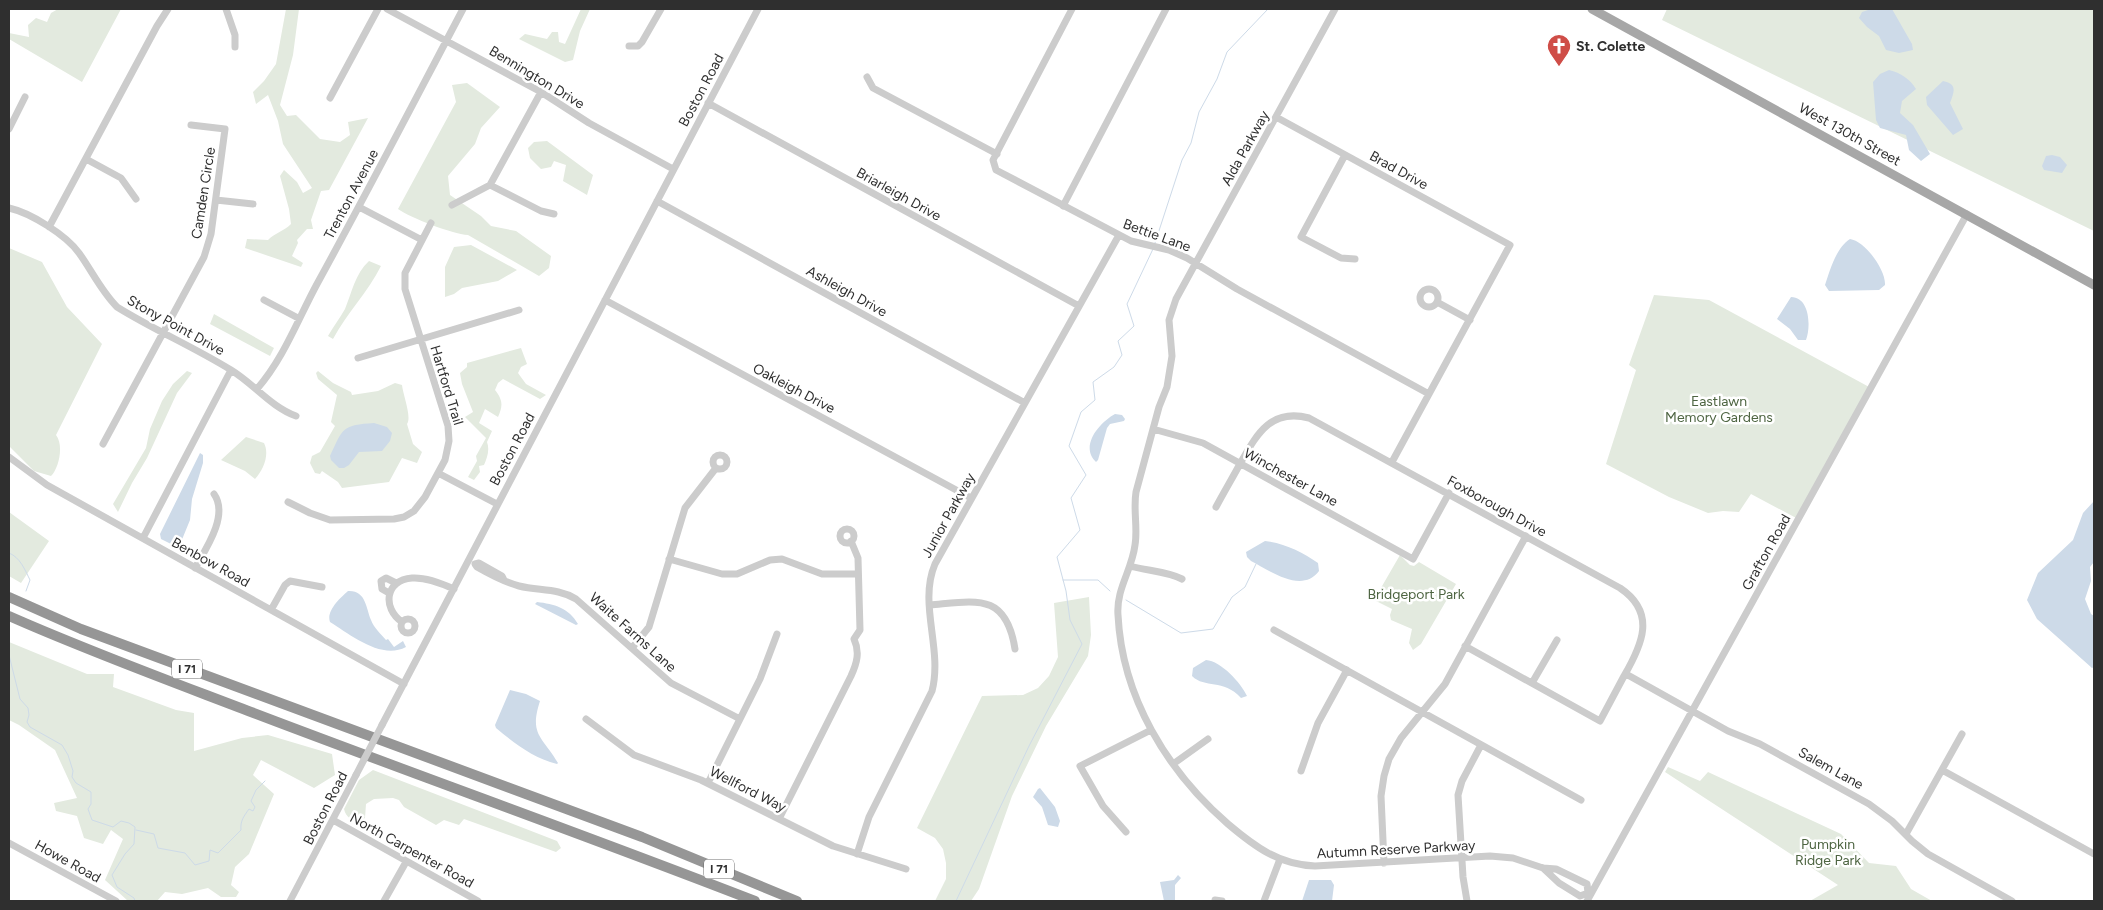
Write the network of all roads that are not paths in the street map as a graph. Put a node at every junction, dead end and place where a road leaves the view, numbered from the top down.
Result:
1 (168, 9) edge
2 (226, 9) edge
3 (378, 9) edge
4 (387, 9) edge
5 (463, 9) edge
6 (661, 9) edge
7 (758, 9) edge
8 (1072, 9) edge
9 (1166, 9) edge
10 (1335, 9) edge
11 (1592, 9) edge
12 (447, 39) junction
13 (235, 46) dead end
14 (629, 46) dead end
15 (867, 78) dead end
16 (541, 92) junction
17 (25, 97) dead end
18 (330, 98) dead end
19 (708, 104) junction
20 (1276, 117) junction
21 (191, 125) dead end
22 (9, 129) edge
23 (997, 154) junction
24 (1345, 155) junction
25 (86, 159) junction
26 (674, 169) junction
27 (490, 185) junction
28 (136, 199) dead end
29 (216, 200) junction
30 (657, 201) junction
31 (253, 204) dead end
32 (452, 205) dead end
33 (1063, 206) junction
34 (359, 207) junction
35 (9, 208) edge
36 (554, 214) dead end
37 (1967, 214) junction
38 (431, 223) dead end
39 (49, 227) junction
40 (1119, 235) junction
41 (422, 240) junction
42 (1355, 259) dead end
43 (1196, 263) junction
44 (2094, 285) edge
45 (1176, 299) joint
46 (264, 300) dead end
47 (605, 300) junction
48 (1437, 302) dead end
49 (1079, 306) junction
50 (519, 310) dead end
51 (298, 318) junction
52 (1470, 320) junction
53 (163, 332) junction
54 (420, 340) junction
55 (358, 358) dead end
56 (231, 370) junction
57 (257, 389) junction
58 (1429, 394) junction
59 (1025, 403) junction
60 (296, 416) dead end
61 (1153, 429) junction
62 (103, 444) dead end
63 (9, 457) edge
64 (1392, 462) junction
65 (1240, 463) junction
66 (716, 468) dead end
67 (438, 472) junction
68 (214, 494) dead end
69 (1449, 494) junction
70 (971, 498) junction
71 (288, 502) dead end
72 (497, 504) junction
73 (1216, 507) dead end
74 (1526, 536) junction
75 (143, 538) junction
76 (851, 541) dead end
77 (669, 559) junction
78 (468, 560) junction
79 (1130, 566) junction
80 (195, 568) junction
81 (858, 574) junction
82 (1182, 579) dead end
83 (396, 583) junction
84 (322, 587) dead end
85 (453, 591) junction
86 (389, 593) junction
87 (9, 597) edge
88 (930, 605) junction
89 (271, 610) junction
90 (9, 616) edge
91 (402, 622) dead end
92 (1274, 630) dead end
93 (777, 634) dead end
94 (1557, 640) dead end
95 (1465, 646) junction
96 (632, 648) junction
97 (1015, 649) dead end
98 (1347, 670) junction
99 (1626, 674) junction
100 (1532, 683) junction
101 (404, 684) junction
102 (1692, 711) junction
103 (1422, 712) junction
104 (586, 719) dead end
105 (740, 719) junction
106 (1151, 730) junction
107 (1962, 734) dead end
108 (1208, 739) dead end
109 (1481, 745) junction
110 (1173, 764) junction
111 (1301, 770) dead end
112 (1942, 770) junction
113 (708, 783) junction
114 (1581, 800) dead end
115 (779, 819) junction
116 (333, 820) junction
117 (1126, 832) dead end
118 (1906, 834) junction
119 (9, 843) edge
120 (857, 854) junction
121 (2094, 854) edge
122 (1462, 858) junction
123 (1280, 859) junction
124 (406, 862) junction
125 (1384, 862) junction
126 (1543, 868) junction
127 (906, 869) dead end
128 (1590, 893) junction
129 (116, 901) edge
130 (290, 901) edge
131 (384, 901) edge
132 (478, 901) edge
133 (755, 901) edge
134 (797, 901) edge
135 (1264, 901) edge
136 (1467, 901) edge
137 (1587, 901) edge
138 (2012, 901) edge

1 - 25 street
2 - 13 street
3 - 18 street
4 - 12 street, Bennington Drive
5 - 12 street, Trenton Avenue
6 - 14 street
7 - 19 street, Boston Road
8 - 23 street
9 - 33 street
10 - 20 street, Alda Parkway
11 - 37 main road, West 130th Street
12 - 16 street, Bennington Drive
12 - 34 street, Trenton Avenue
15 - 23 street
16 - 26 street, Bennington Drive
16 - 27 street
17 - 22 street
19 - 26 street, Boston Road
19 - 49 street, Briarleigh Drive
20 - 24 street, Brad Drive
20 - 43 street, Alda Parkway
21 - 29 street, Camden Circle
23 - 33 street, Bettie Lane
24 - 42 street
24 - 52 street, Brad Drive
25 - 28 street
25 - 39 street
26 - 30 street, Boston Road
27 - 32 street
27 - 36 street
29 - 31 street
29 - 53 street, Camden Circle
30 - 47 street, Boston Road
30 - 59 street, Ashleigh Drive
33 - 40 street, Bettie Lane
34 - 41 street
34 - 51 street, Trenton Avenue
35 - 39 street, Stony Point Drive
37 - 44 main road, West 130th Street
37 - 102 street, Grafton Road
38 - 41 street, Hartford Trail
39 - 53 street, Stony Point Drive
40 - 43 street, Bettie Lane
40 - 49 street, Junior Parkway
41 - 54 street, Hartford Trail
43 - 45 street, Alda Parkway
43 - 58 street, Bettie Lane
45 - 61 street, Autumn Reserve Parkway
46 - 51 street
47 - 70 street, Oakleigh Drive
47 - 72 street, Boston Road
48 - 52 street
49 - 59 street, Junior Parkway
50 - 54 street
51 - 57 street, Trenton Avenue
52 - 58 street
53 - 56 street, Stony Point Drive
53 - 62 street, Camden Circle
54 - 55 street
54 - 67 street, Hartford Trail
56 - 57 street, Stony Point Drive
56 - 75 street
57 - 60 street, Stony Point Drive
58 - 64 street
59 - 70 street, Junior Parkway
61 - 65 street, Winchester Lane
61 - 79 street, Autumn Reserve Parkway
63 - 75 street, Benbow Road
64 - 65 street, Foxborough Drive
64 - 69 street, Foxborough Drive
65 - 69 street, Winchester Lane
65 - 73 street, Foxborough Drive
66 - 77 street
67 - 71 street, Hartford Trail
67 - 72 street
68 - 80 street
69 - 74 street, Foxborough Drive
70 - 88 street, Junior Parkway
72 - 78 street, Boston Road
74 - 95 street
74 - 99 street, Foxborough Drive
75 - 80 street, Benbow Road
76 - 81 street
77 - 81 street
77 - 96 street
78 - 85 street, Boston Road
78 - 96 street, Waite Farms Lane
79 - 82 street
79 - 106 street, Autumn Reserve Parkway
80 - 89 street, Benbow Road
81 - 115 street
83 - 85 street
83 - 86 street
83 - 86 street
84 - 89 street
85 - 101 street, Boston Road
86 - 91 street
87 - 134 highway, I 71
88 - 97 street
88 - 120 street, Junior Parkway
89 - 101 street, Benbow Road
90 - 133 highway, I 71
92 - 98 street
93 - 105 street
94 - 100 street
95 - 100 street
95 - 103 street
96 - 105 street, Waite Farms Lane
98 - 103 street
98 - 111 street
99 - 100 street, Foxborough Drive
99 - 102 street, Salem Lane
101 - 116 street, Boston Road, bridge
102 - 118 street, Salem Lane
102 - 128 street, Grafton Road
103 - 109 street
103 - 125 street
104 - 113 street, Wellford Way
105 - 113 street
106 - 110 street, Autumn Reserve Parkway
106 - 117 street
107 - 112 street
108 - 110 street
109 - 114 street
109 - 122 street
110 - 123 street, Autumn Reserve Parkway
112 - 118 street
112 - 121 street
113 - 115 street, Wellford Way
115 - 120 street, Wellford Way
116 - 124 street, North Carpenter Road
116 - 130 street, Boston Road
118 - 138 street, Salem Lane
119 - 129 street, Howe Road
120 - 127 street, Wellford Way
122 - 125 street, Autumn Reserve Parkway
122 - 126 street, Autumn Reserve Parkway
122 - 136 street
123 - 125 street, Autumn Reserve Parkway
123 - 135 street
124 - 131 street
124 - 132 street, North Carpenter Road
126 - 128 street, Autumn Reserve Parkway
126 - 128 street, Autumn Reserve Parkway
128 - 137 street, Grafton Road

